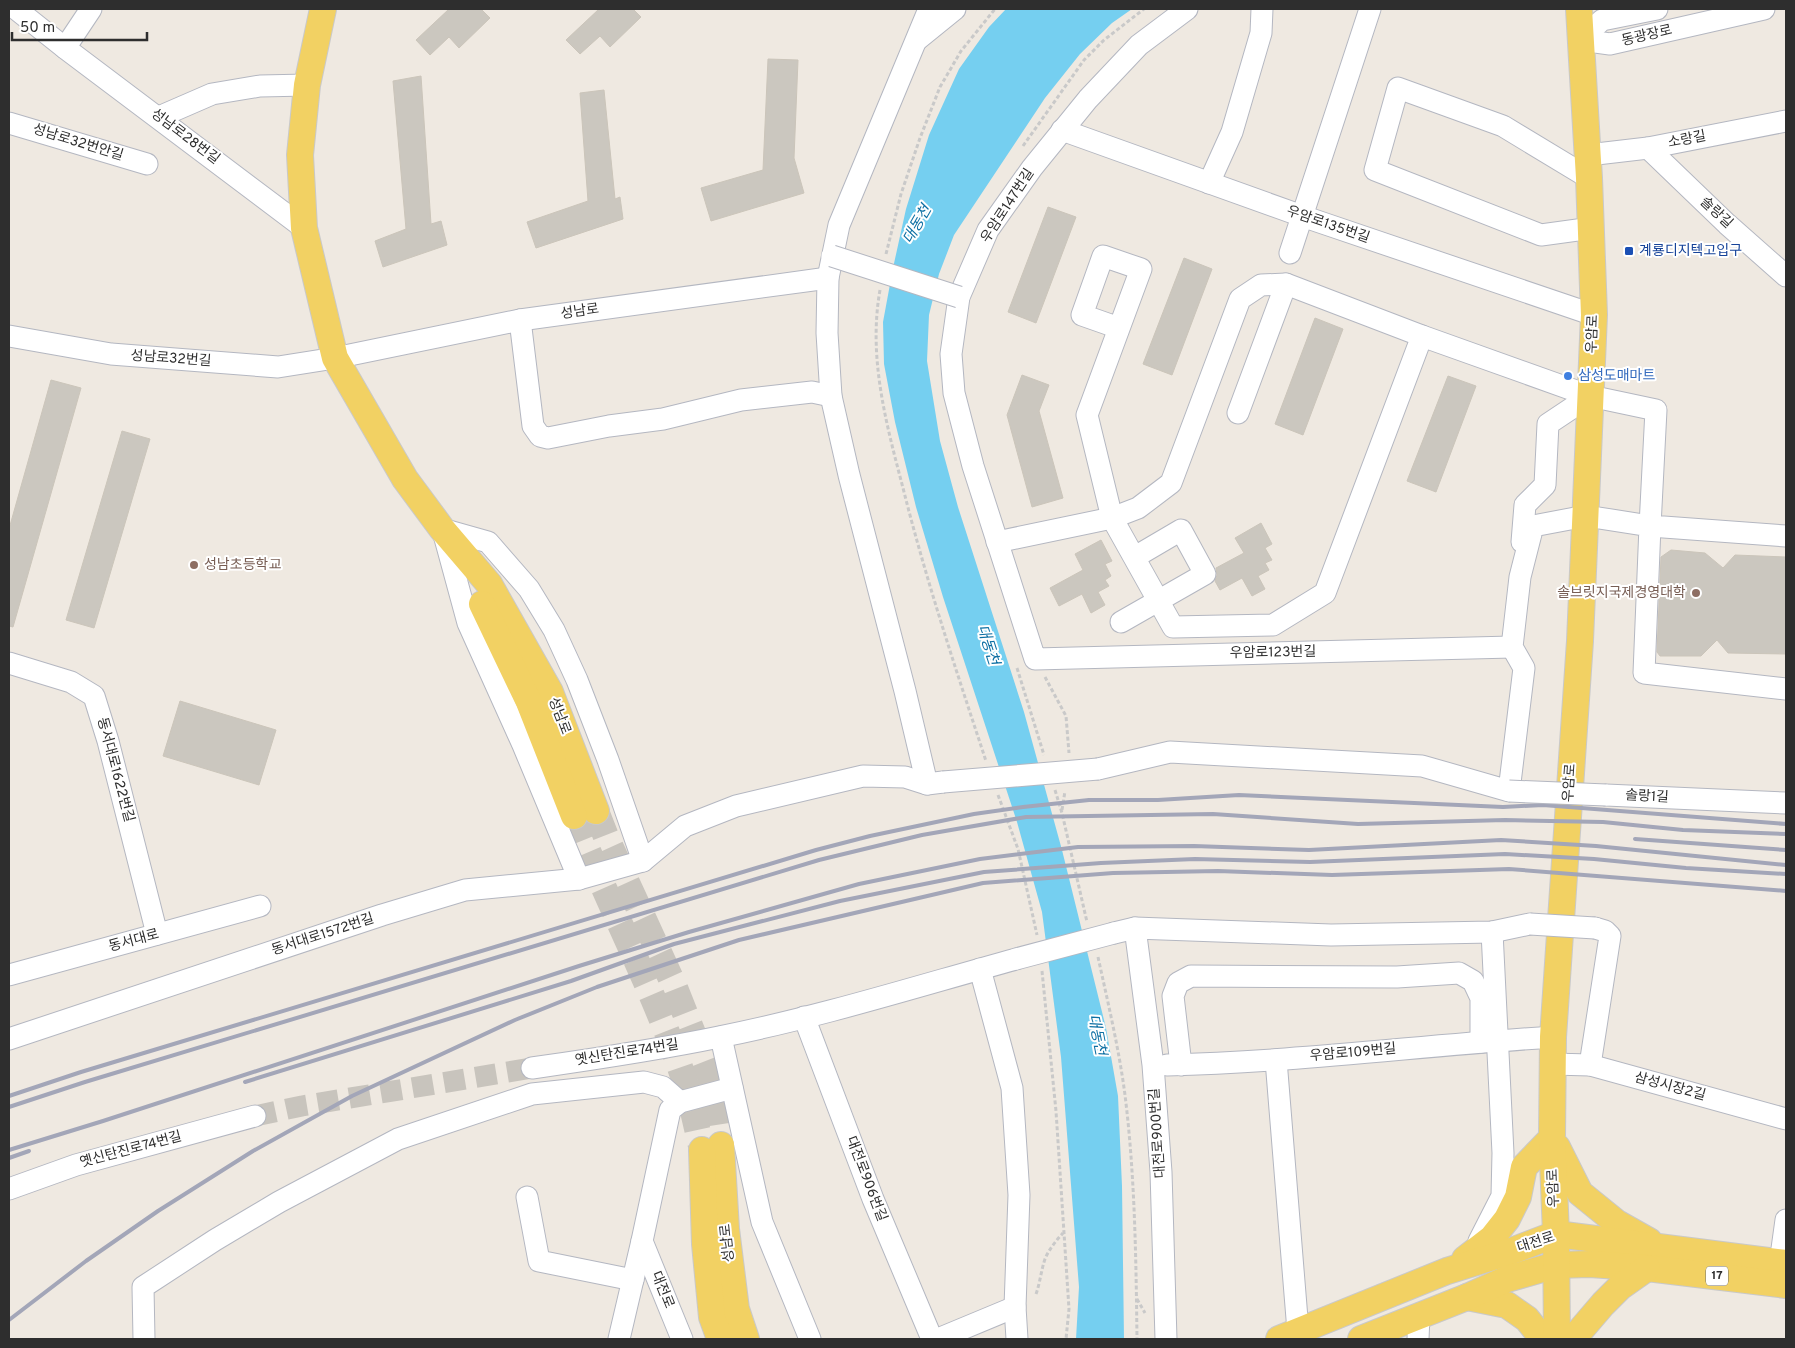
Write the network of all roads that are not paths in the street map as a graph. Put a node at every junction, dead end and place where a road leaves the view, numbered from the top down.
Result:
1 (16, 9) edge
2 (91, 9) edge
3 (322, 9) edge
4 (929, 9) edge
5 (954, 9) edge
6 (1187, 9) edge
7 (1262, 9) edge
8 (1370, 9) edge
9 (1579, 9) edge
10 (1657, 9) edge
11 (1764, 9) edge
12 (1582, 40) junction
13 (917, 41) junction
14 (65, 48) junction
15 (307, 85) junction
16 (159, 117) junction
17 (1786, 120) edge
18 (9, 122) edge
19 (1062, 130) junction
20 (1648, 148) junction
21 (147, 164) dead end
22 (1589, 167) junction
23 (1210, 183) junction
24 (1302, 216) junction
25 (304, 228) junction
26 (1592, 228) junction
27 (1290, 253) dead end
28 (832, 256) junction
29 (1786, 276) edge
30 (828, 278) junction
31 (1286, 284) junction
32 (959, 297) junction
33 (1594, 315) junction
34 (520, 320) junction
35 (1119, 328) dead end
36 (9, 336) edge
37 (1422, 336) junction
38 (335, 358) junction
39 (831, 396) junction
40 (1590, 396) junction
41 (1238, 413) dead end
42 (1586, 516) junction
43 (1112, 518) junction
44 (1650, 526) junction
45 (442, 529) junction
46 (1786, 536) edge
47 (997, 542) junction
48 (1134, 557) junction
49 (1520, 576) junction
50 (1159, 600) junction
51 (1121, 622) dead end
52 (1512, 647) junction
53 (1035, 659) joint
54 (9, 663) edge
55 (1786, 689) edge
56 (935, 783) junction
57 (1509, 791) junction
58 (1786, 803) edge
59 (585, 814) tunnel mouth
60 (643, 861) junction
61 (579, 879) junction
62 (260, 906) dead end
63 (1135, 928) junction
64 (1492, 932) junction
65 (157, 934) junction
66 (980, 969) junction
67 (9, 975) edge
68 (804, 1017) junction
69 (721, 1037) junction
70 (1553, 1037) junction
71 (9, 1039) edge
72 (1490, 1041) junction
73 (1276, 1060) junction
74 (1552, 1064) junction
75 (1153, 1065) junction
76 (1181, 1065) junction
77 (1590, 1065) junction
78 (532, 1068) tunnel mouth
79 (732, 1088) junction
80 (680, 1102) junction
81 (256, 1116) tunnel mouth
82 (1786, 1119) edge
83 (1552, 1138) junction
84 (9, 1189) edge
85 (527, 1197) dead end
86 (1786, 1220) edge
87 (1556, 1234) junction
88 (642, 1241) junction
89 (1473, 1253) junction
90 (1654, 1257) junction
91 (1556, 1265) junction
92 (1784, 1270) edge
93 (1448, 1271) junction
94 (633, 1280) junction
95 (1468, 1297) junction
96 (1015, 1307) junction
97 (1419, 1328) edge
98 (1288, 1335) edge
99 (144, 1339) edge
100 (619, 1339) edge
101 (682, 1339) edge
102 (720, 1339) edge
103 (746, 1339) edge
104 (810, 1339) edge
105 (932, 1339) edge
106 (938, 1339) edge
107 (1017, 1339) edge
108 (1166, 1339) edge
109 (1361, 1339) edge
110 (1542, 1339) edge
111 (1557, 1339) edge
112 (1573, 1339) edge

1 - 14 street, 성남로28번길
2 - 14 street
3 - 15 main road, 성남로
4 - 13 street
5 - 13 street
6 - 19 street, 우암로147번길
7 - 23 street
8 - 24 street
9 - 12 main road, 우암로
10 - 12 street, 동광장로
11 - 12 street, 동광장로
12 - 22 main road, 우암로
13 - 28 street
14 - 16 street, 성남로28번길
15 - 16 street
15 - 25 main road, 성남로
16 - 25 street, 성남로28번길
17 - 20 street, 소랑길
18 - 21 street, 성남로32번안길
19 - 23 street, 우암로135번길
19 - 32 street, 우암로147번길
20 - 22 street, 소랑길
20 - 29 street, 솔랑길
22 - 26 main road, 우암로
22 - 26 street
23 - 24 street, 우암로135번길
24 - 27 street
24 - 33 street, 우암로135번길
25 - 38 main road, 성남로
26 - 33 main road, 우암로
28 - 30 street
28 - 32 street, bridge
30 - 34 street, 성남로
30 - 39 street
31 - 37 street
31 - 41 street
31 - 43 street
32 - 47 street, 우암로147번길
33 - 40 main road, 우암로
34 - 38 street, 성남로
34 - 39 street
35 - 43 street
36 - 38 street, 성남로32번길
37 - 40 street
37 - 50 street
38 - 45 main road, 성남로
39 - 56 street
40 - 42 main road, 우암로
40 - 44 street
40 - 49 street
42 - 44 street
42 - 49 street
42 - 70 main road, 우암로
43 - 47 street
43 - 48 street
44 - 46 street
44 - 55 street
45 - 59 main road, 성남로
45 - 60 street
45 - 61 street
47 - 53 street, 우암로147번길
48 - 50 street
48 - 50 street
49 - 52 street
50 - 51 street
52 - 53 street, 우암로123번길
52 - 57 street
54 - 65 street, 동서대로1622번길
56 - 57 street, 솔랑1길, bridge
56 - 60 street
57 - 58 street, 솔랑1길, bridge
60 - 61 street, 동서대로1572번길
61 - 71 street, 동서대로1572번길
62 - 65 street, 동서대로
63 - 64 street
63 - 66 street, bridge
63 - 75 street, 대전로900번길
64 - 72 street
64 - 77 street, bridge
65 - 67 street, 동서대로
66 - 68 street
66 - 96 street
68 - 69 street
68 - 105 street, 대전로906번길
69 - 78 street, 옛신탄진로74번길
69 - 79 street
70 - 72 street, 우암로109번길
70 - 74 main road, 우암로
72 - 73 street, 우암로109번길
72 - 76 street
72 - 89 street
73 - 76 street, 우암로109번길
73 - 98 street, 대전로
74 - 77 street, 삼성시장2길
74 - 83 main road, 우암로
75 - 76 street, 우암로109번길
75 - 108 street, 대전로900번길
77 - 82 street, 삼성시장2길
79 - 80 street
79 - 104 street
80 - 88 street
80 - 99 street
81 - 84 street, 옛신탄진로74번길
83 - 87 main road, 우암로
83 - 89 main road
83 - 90 main road
85 - 94 street
86 - 92 street
87 - 90 main road, 대전로 / 17
87 - 91 main road, 우암로
87 - 93 main road, 대전로
88 - 94 street
88 - 101 street, 대전로
89 - 93 main road
90 - 91 main road, 대전로 / 17
90 - 92 main road, 대전로 / 17
90 - 112 main road
91 - 95 main road, 대전로 / 17
91 - 111 main road, 우암로
93 - 98 main road, 대전로
94 - 100 street
95 - 97 main road, 대전로 / 17
95 - 110 main road
96 - 106 street
96 - 107 street
97 - 109 main road, 대전로 / 17
102 - 103 main road, 성남로

